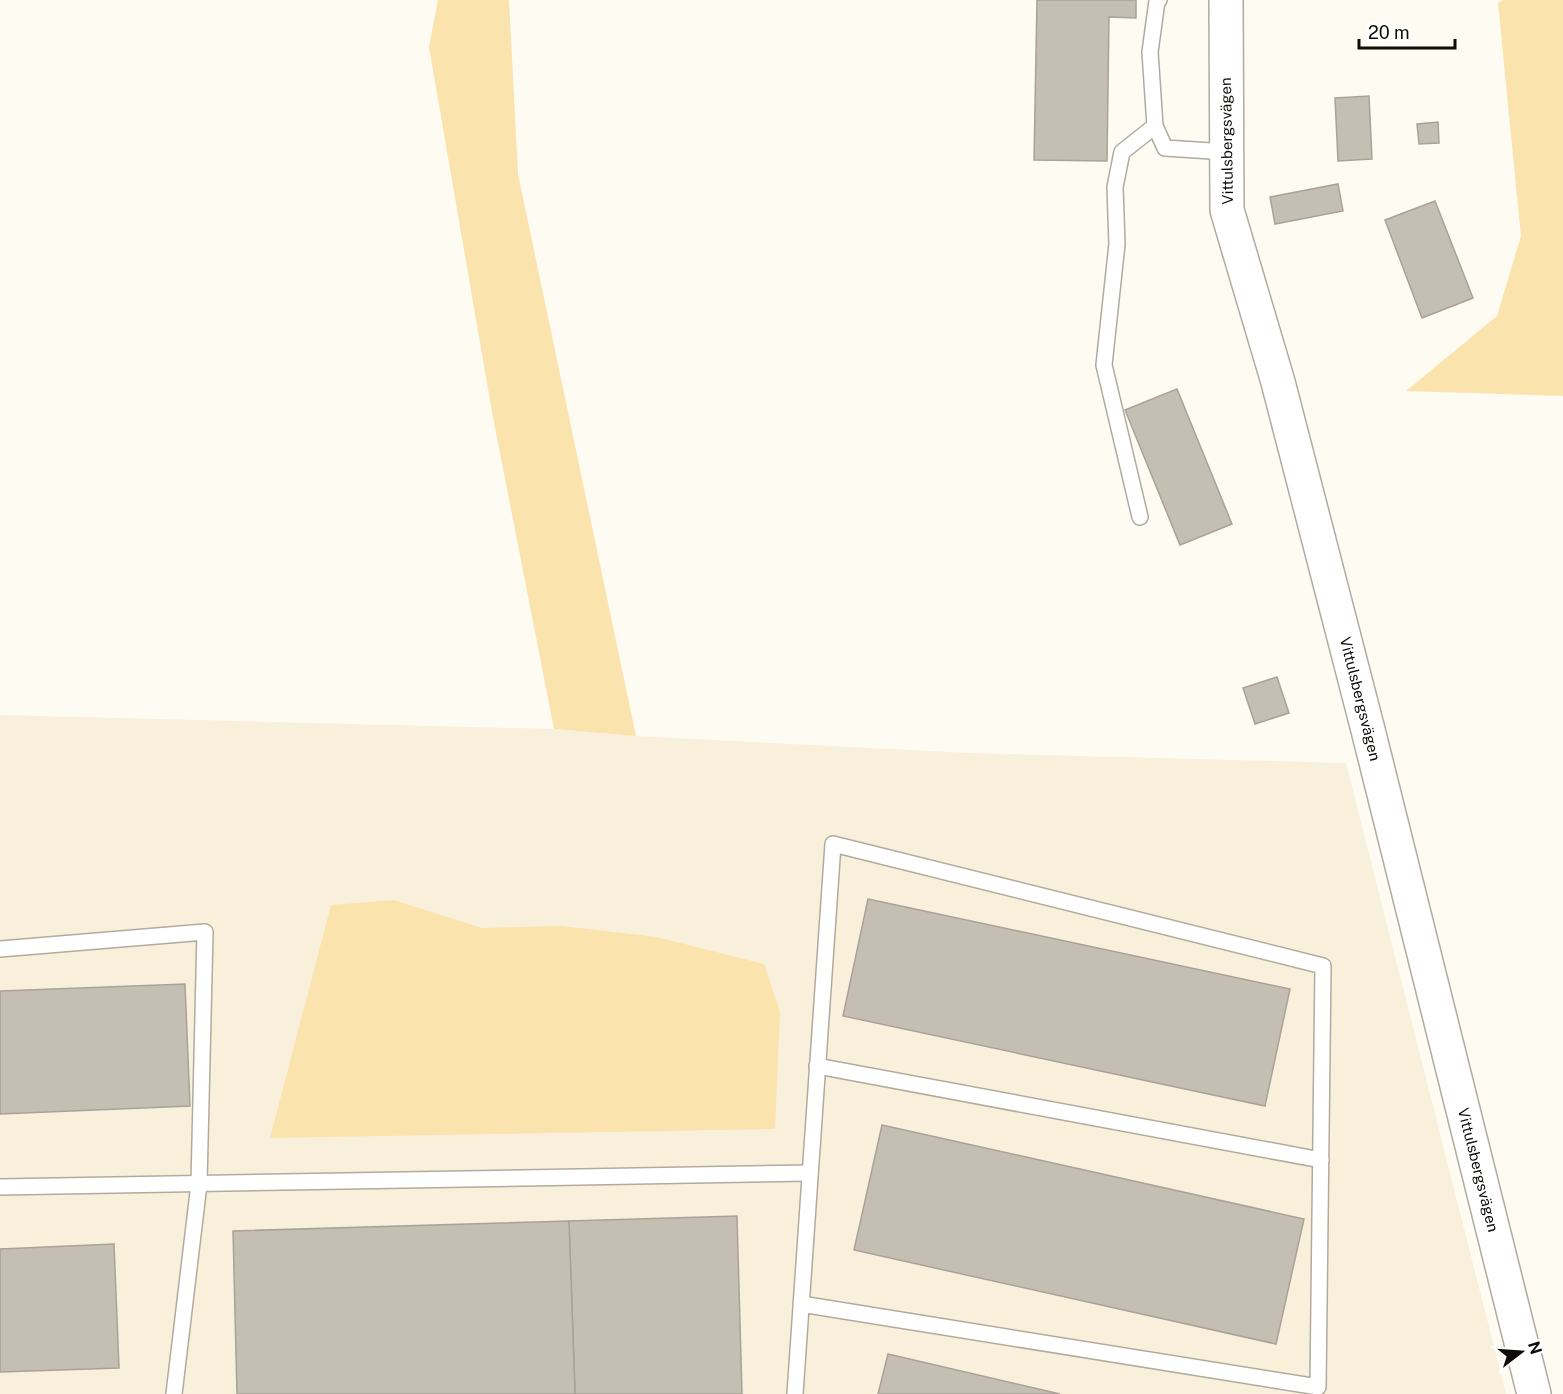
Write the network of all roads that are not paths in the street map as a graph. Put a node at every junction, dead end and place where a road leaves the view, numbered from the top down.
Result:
1 (1159, 0) edge
2 (1226, 0) edge
3 (1155, 126) junction
4 (1227, 152) junction
5 (1140, 517) dead end
6 (0, 950) edge
7 (817, 1066) junction
8 (1320, 1160) junction
9 (810, 1173) junction
10 (199, 1184) junction
11 (0, 1187) edge
12 (801, 1304) junction
13 (174, 1394) edge
14 (795, 1394) edge
15 (1534, 1394) edge

1 - 3 lane
2 - 4 street, Vittulsbergsvägen
3 - 4 lane
3 - 5 lane
4 - 15 street, Vittulsbergsvägen
6 - 10 lane
7 - 8 lane
7 - 8 lane
7 - 9 lane
8 - 12 lane
9 - 10 lane
9 - 12 lane
10 - 11 lane
10 - 13 lane
12 - 14 lane

